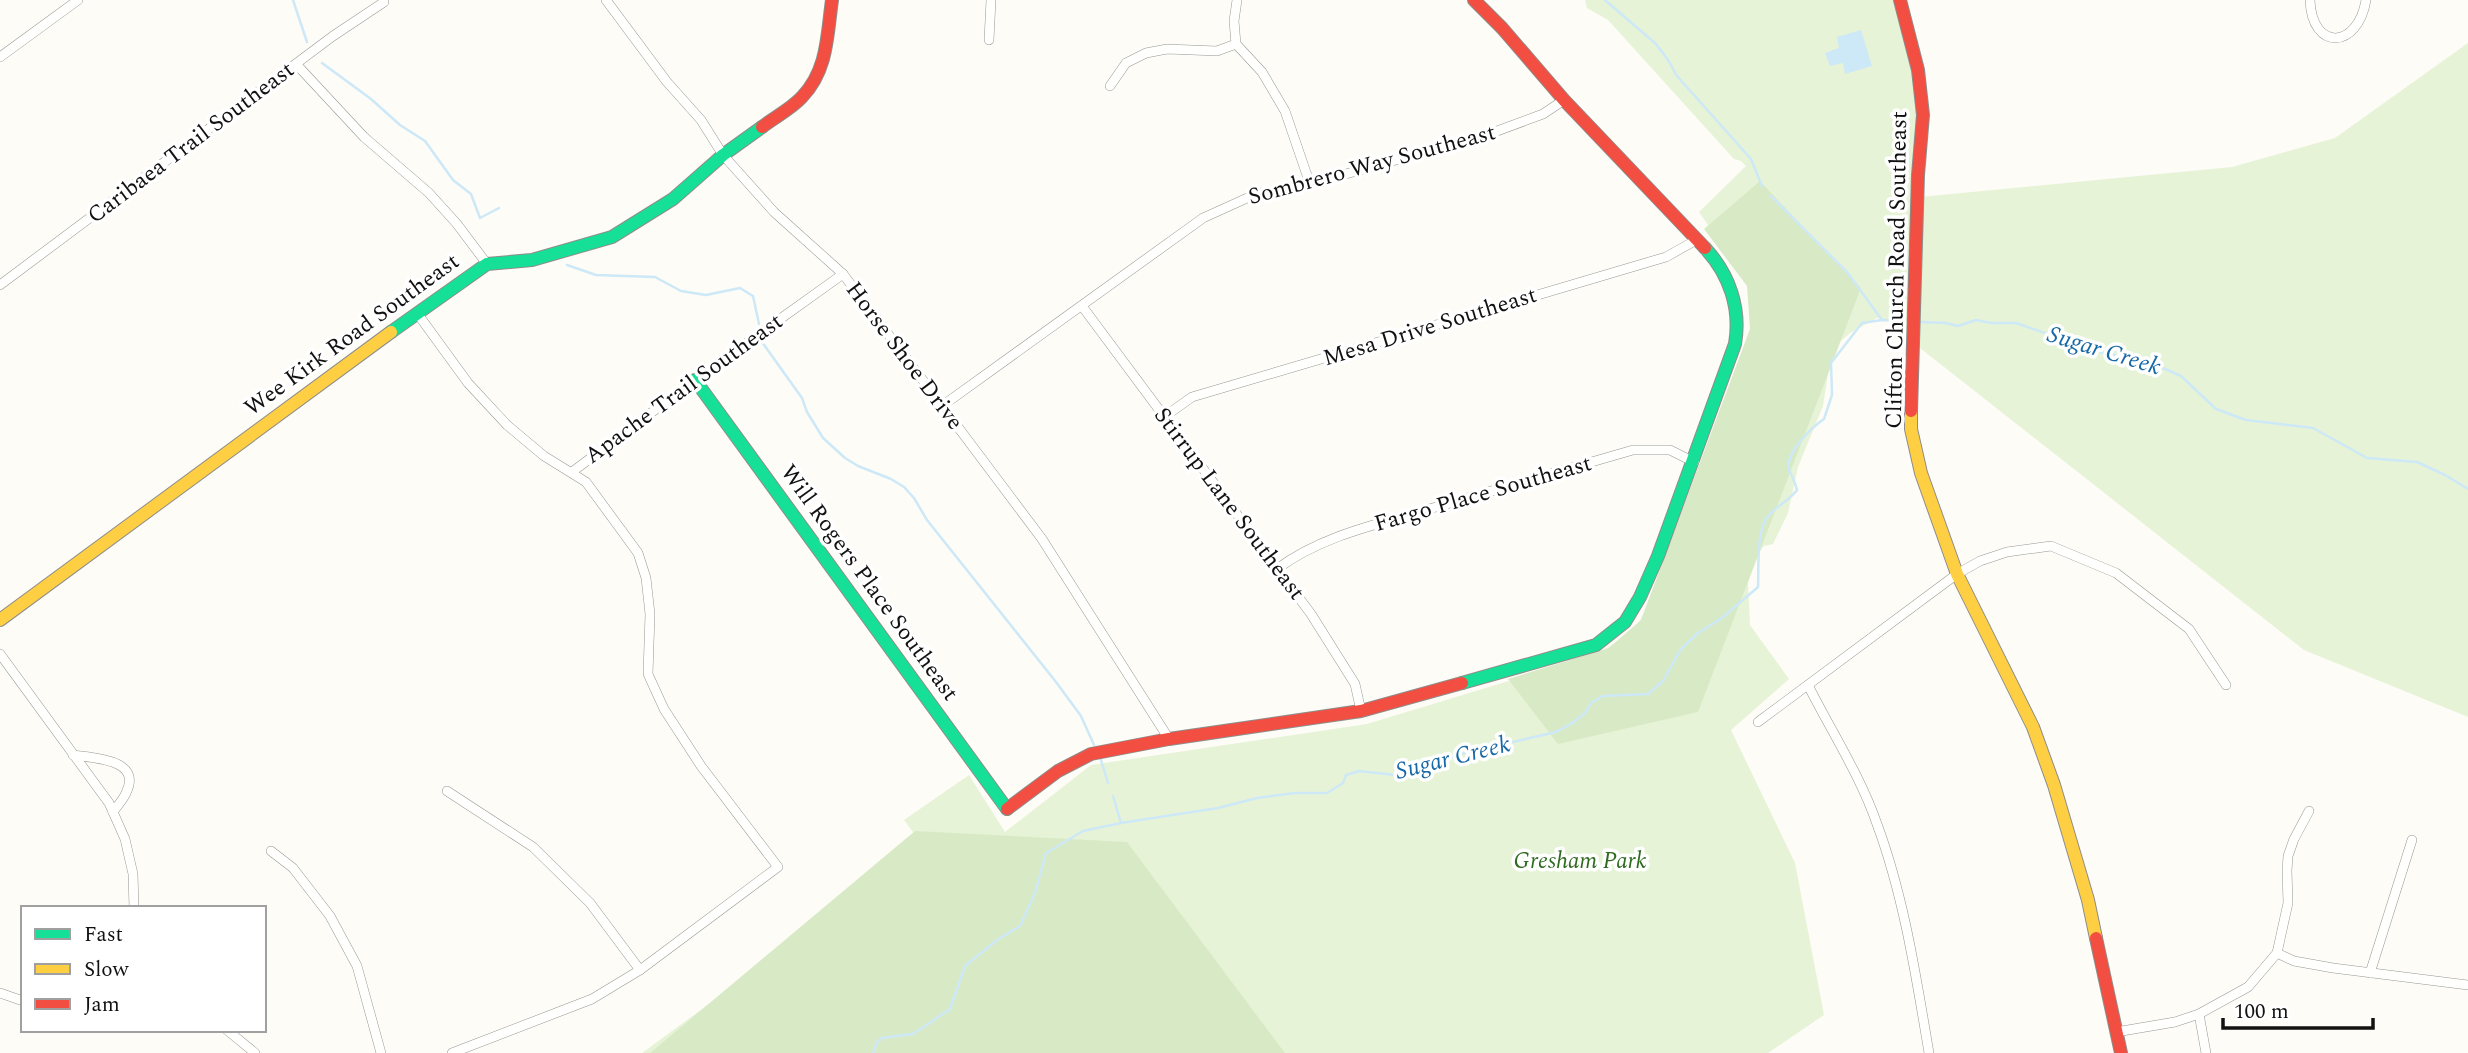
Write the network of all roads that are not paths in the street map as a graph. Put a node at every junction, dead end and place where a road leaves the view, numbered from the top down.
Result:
1 (78, 0) edge
2 (606, 0) edge
3 (832, 0) edge
4 (990, 0) edge
5 (1237, 0) edge
6 (1474, 0) edge
7 (1900, 0) edge
8 (2311, 0) edge
9 (2366, 0) edge
10 (384, 2) edge
11 (989, 40) dead end
12 (1236, 44) junction
13 (0, 57) edge
14 (297, 65) junction
15 (1110, 86) dead end
16 (1564, 100) junction
17 (723, 155) junction
18 (1310, 184) junction
19 (1698, 239) junction
20 (487, 264) junction
21 (843, 274) junction
22 (0, 285) edge
23 (1082, 306) junction
24 (417, 313) junction
25 (695, 380) junction
26 (942, 406) junction
27 (1164, 417) junction
28 (1694, 462) junction
29 (572, 472) junction
30 (1277, 569) junction
31 (1957, 574) junction
32 (0, 620) edge
33 (0, 654) edge
34 (1808, 685) junction
35 (2226, 685) dead end
36 (1361, 711) junction
37 (1758, 722) dead end
38 (1169, 739) junction
39 (73, 755) junction
40 (447, 791) dead end
41 (2309, 811) dead end
42 (113, 812) junction
43 (2412, 840) dead end
44 (271, 851) dead end
45 (134, 906) edge
46 (2277, 953) junction
47 (640, 970) junction
48 (2370, 973) junction
49 (2468, 985) edge
50 (0, 993) edge
51 (21, 1000) edge
52 (2199, 1014) junction
53 (229, 1032) edge
54 (2116, 1032) junction
55 (255, 1053) edge
56 (381, 1053) edge
57 (452, 1053) edge
58 (1929, 1053) edge
59 (2121, 1053) edge
60 (2207, 1053) edge

1 - 13 street
2 - 17 street, Horse Shoe Drive
3 - 17 street, Wee Kirk Road Southeast
4 - 11 street
5 - 12 street
6 - 16 street
7 - 31 street, Clifton Church Road Southeast
8 - 9 street
10 - 14 street, Caribaea Trail Southeast
12 - 15 street
12 - 18 street
14 - 20 street
14 - 22 street, Caribaea Trail Southeast
16 - 18 street, Sombrero Way Southeast
16 - 19 street
17 - 20 street, Wee Kirk Road Southeast
17 - 21 street, Horse Shoe Drive
18 - 23 street, Sombrero Way Southeast
19 - 27 street, Mesa Drive Southeast
19 - 28 street
20 - 24 street, Wee Kirk Road Southeast
21 - 25 street, Apache Trail Southeast
21 - 26 street, Horse Shoe Drive
23 - 26 street, Sombrero Way Southeast
23 - 27 street, Stirrup Lane Southeast
24 - 29 street, Apache Trail Southeast
24 - 32 street, Wee Kirk Road Southeast
25 - 29 street, Apache Trail Southeast
25 - 38 street, Will Rogers Place Southeast
26 - 38 street, Horse Shoe Drive
27 - 30 street, Stirrup Lane Southeast
28 - 30 street, Fargo Place Southeast
28 - 36 street
29 - 47 street
30 - 36 street, Stirrup Lane Southeast
31 - 34 street
31 - 35 street
31 - 54 street, Clifton Church Road Southeast
33 - 39 street
34 - 37 street
34 - 58 street
36 - 38 street
39 - 42 street
39 - 42 street
40 - 47 street
41 - 46 street
42 - 45 street
43 - 48 street
44 - 56 street
46 - 48 street
46 - 52 street
47 - 57 street
48 - 49 street
50 - 51 street
52 - 54 street
52 - 60 street
53 - 55 street
54 - 59 street, Clifton Church Road Southeast

